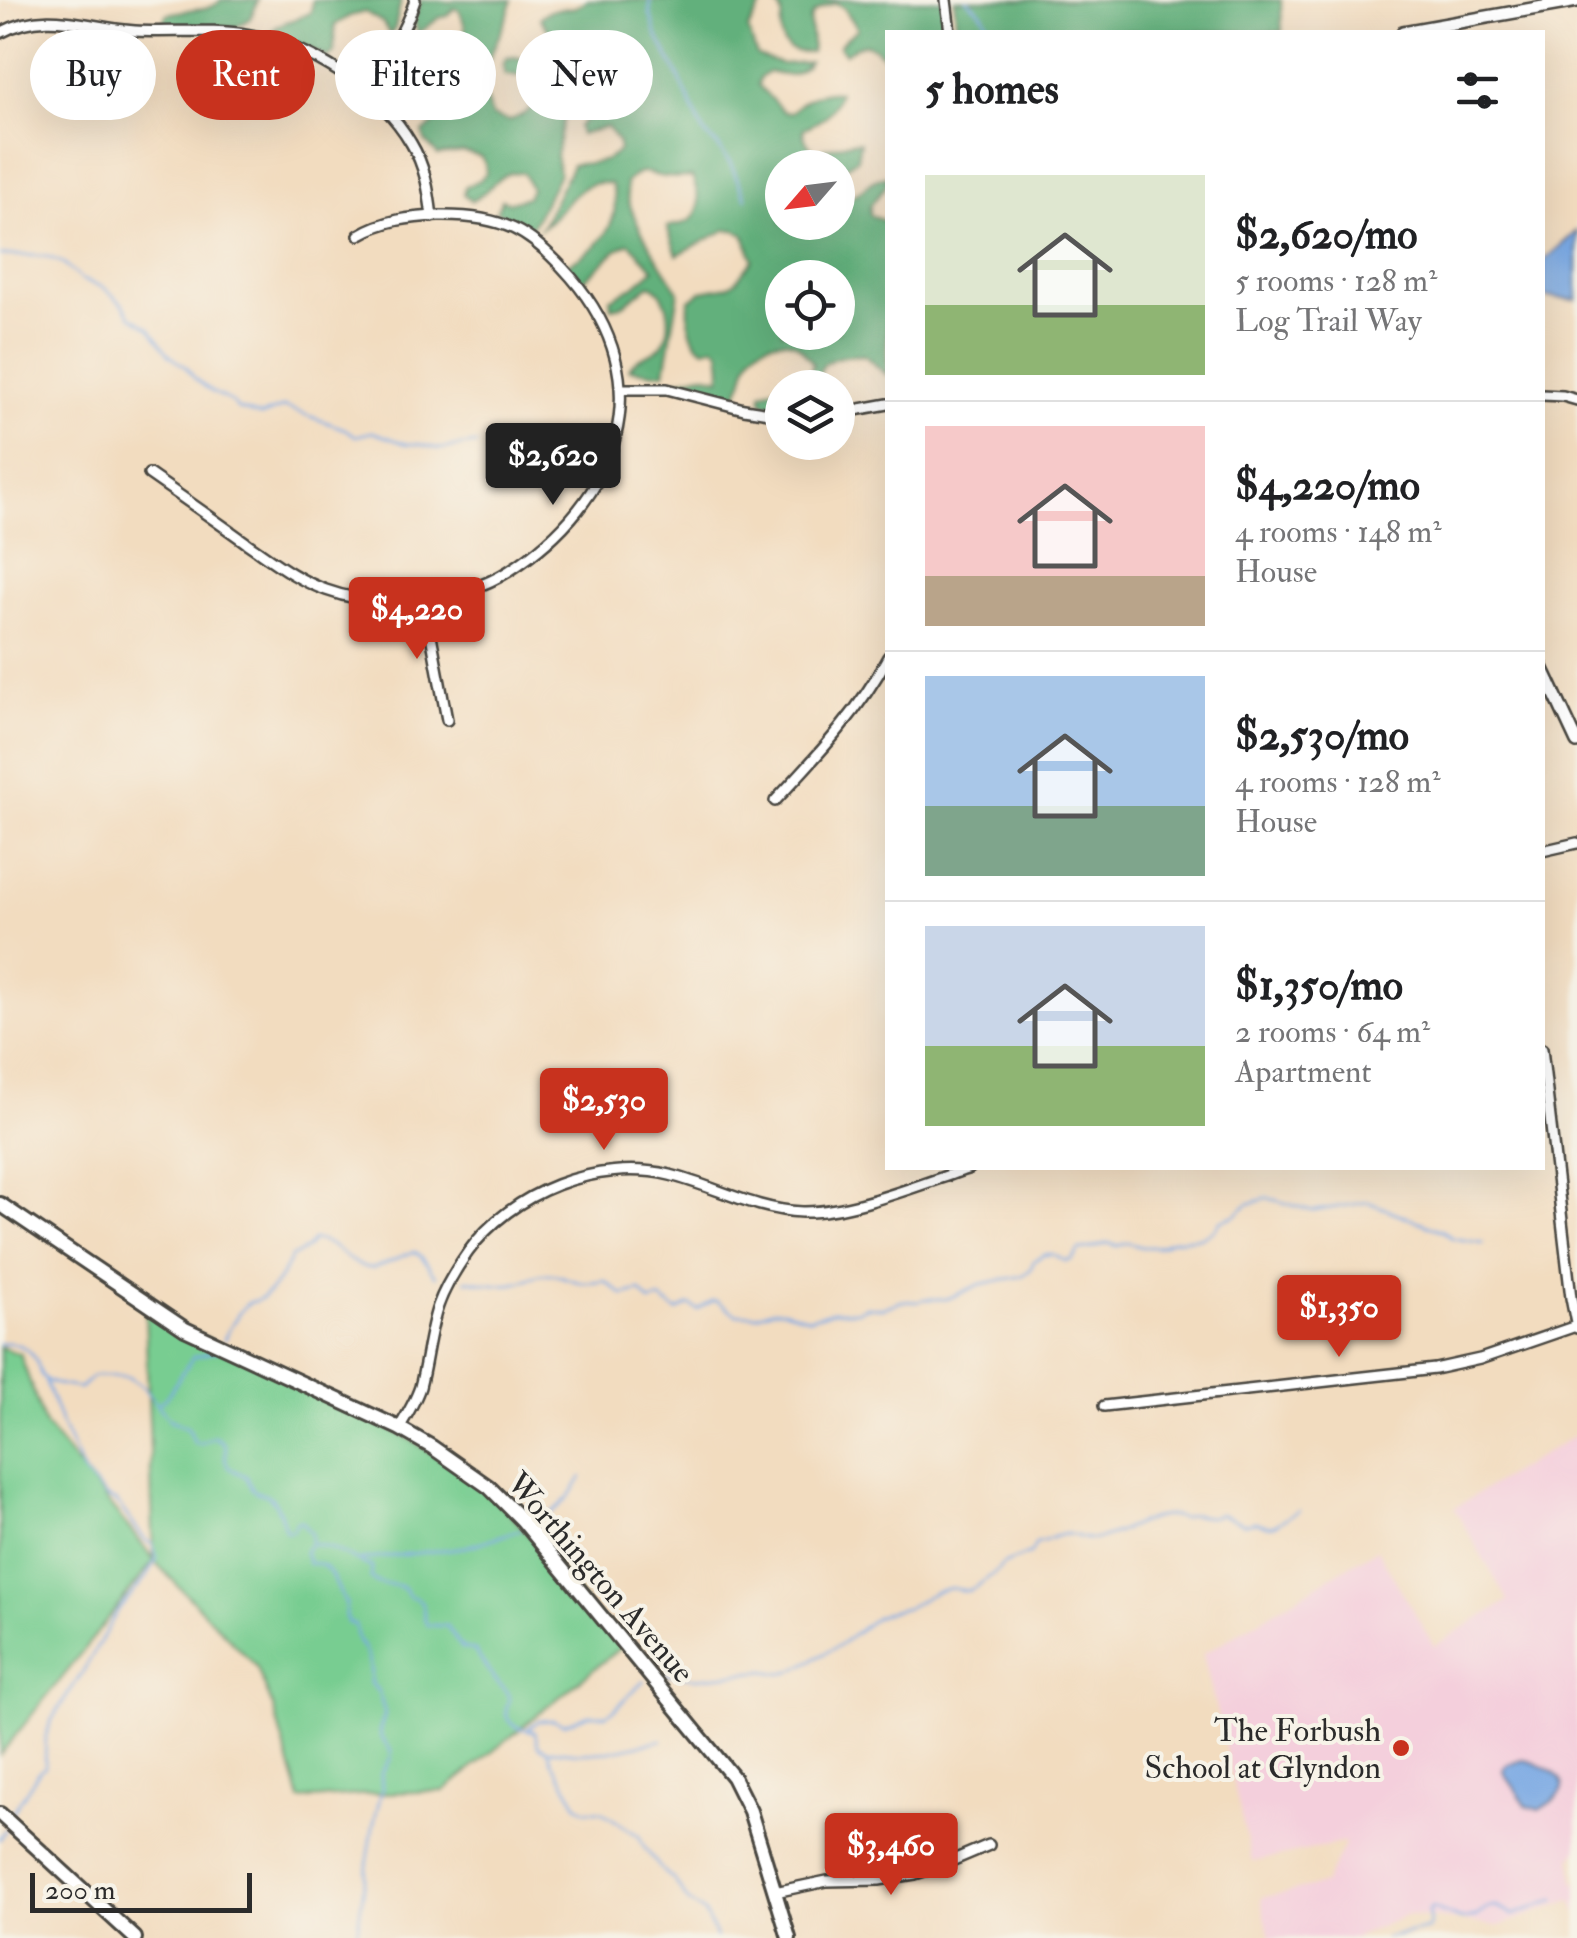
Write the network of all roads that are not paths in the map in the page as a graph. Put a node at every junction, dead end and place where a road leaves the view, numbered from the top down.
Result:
1 (416, 0) edge
2 (946, 0) edge
3 (1577, 1) edge
4 (1535, 4) edge
5 (404, 30) edge
6 (950, 30) edge
7 (1412, 30) edge
8 (0, 33) edge
9 (335, 71) edge
10 (394, 120) edge
11 (432, 216) junction
12 (359, 235) dead end
13 (620, 389) junction
14 (1545, 395) edge
15 (1577, 400) edge
16 (885, 404) edge
17 (855, 409) edge
18 (765, 413) edge
19 (149, 474) dead end
20 (424, 598) junction
21 (885, 663) edge
22 (1545, 673) edge
23 (447, 720) dead end
24 (1577, 742) edge
25 (775, 801) dead end
26 (1577, 843) edge
27 (1545, 850) edge
28 (1545, 1074) edge
29 (964, 1170) edge
30 (0, 1204) edge
31 (1576, 1327) edge
32 (1104, 1406) dead end
33 (400, 1428) junction
34 (0, 1814) edge
35 (988, 1845) dead end
36 (775, 1892) junction
37 (134, 1938) edge
38 (789, 1938) edge

1 - 5 street
2 - 6 street
3 - 4 street
4 - 7 street
8 - 9 street
10 - 11 street
11 - 12 street
11 - 13 street
13 - 18 street
13 - 20 street
14 - 15 street
16 - 17 street
19 - 20 street
20 - 23 street
21 - 25 street
22 - 24 street
26 - 27 street
28 - 31 street
29 - 33 street
30 - 33 main road, Worthington Avenue
31 - 32 street
33 - 36 main road, Worthington Avenue
34 - 37 main road
35 - 36 street
36 - 38 main road, Worthington Avenue

